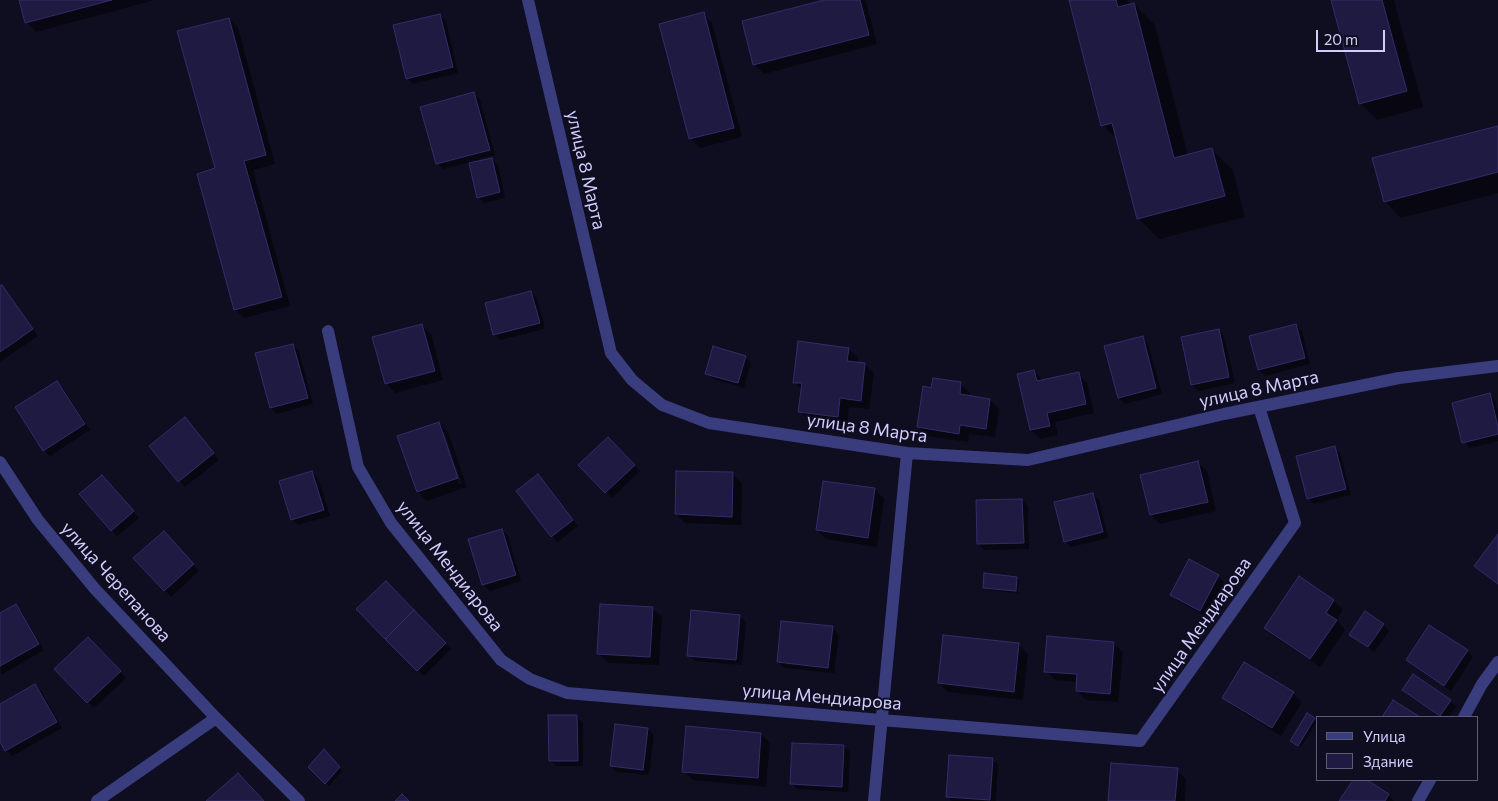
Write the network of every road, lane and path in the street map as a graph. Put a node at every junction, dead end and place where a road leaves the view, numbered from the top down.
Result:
1 (528, 0) edge
2 (328, 331) dead end
3 (1498, 366) edge
4 (1259, 407) junction
5 (907, 453) junction
6 (0, 462) edge
7 (1498, 662) edge
8 (1465, 716) edge
9 (216, 718) junction
10 (881, 720) junction
11 (1429, 781) edge
12 (97, 801) edge
13 (299, 801) edge
14 (874, 801) edge
15 (1418, 801) edge

1 - 5 street, улица 8 Марта
2 - 10 street, улица Мендиарова
3 - 4 street, улица 8 Марта
4 - 5 street, улица 8 Марта
4 - 10 street, улица Мендиарова
5 - 10 street
6 - 9 street, улица Черепанова
7 - 8 street
9 - 12 street
9 - 13 street, улица Черепанова
10 - 14 street
11 - 15 street

